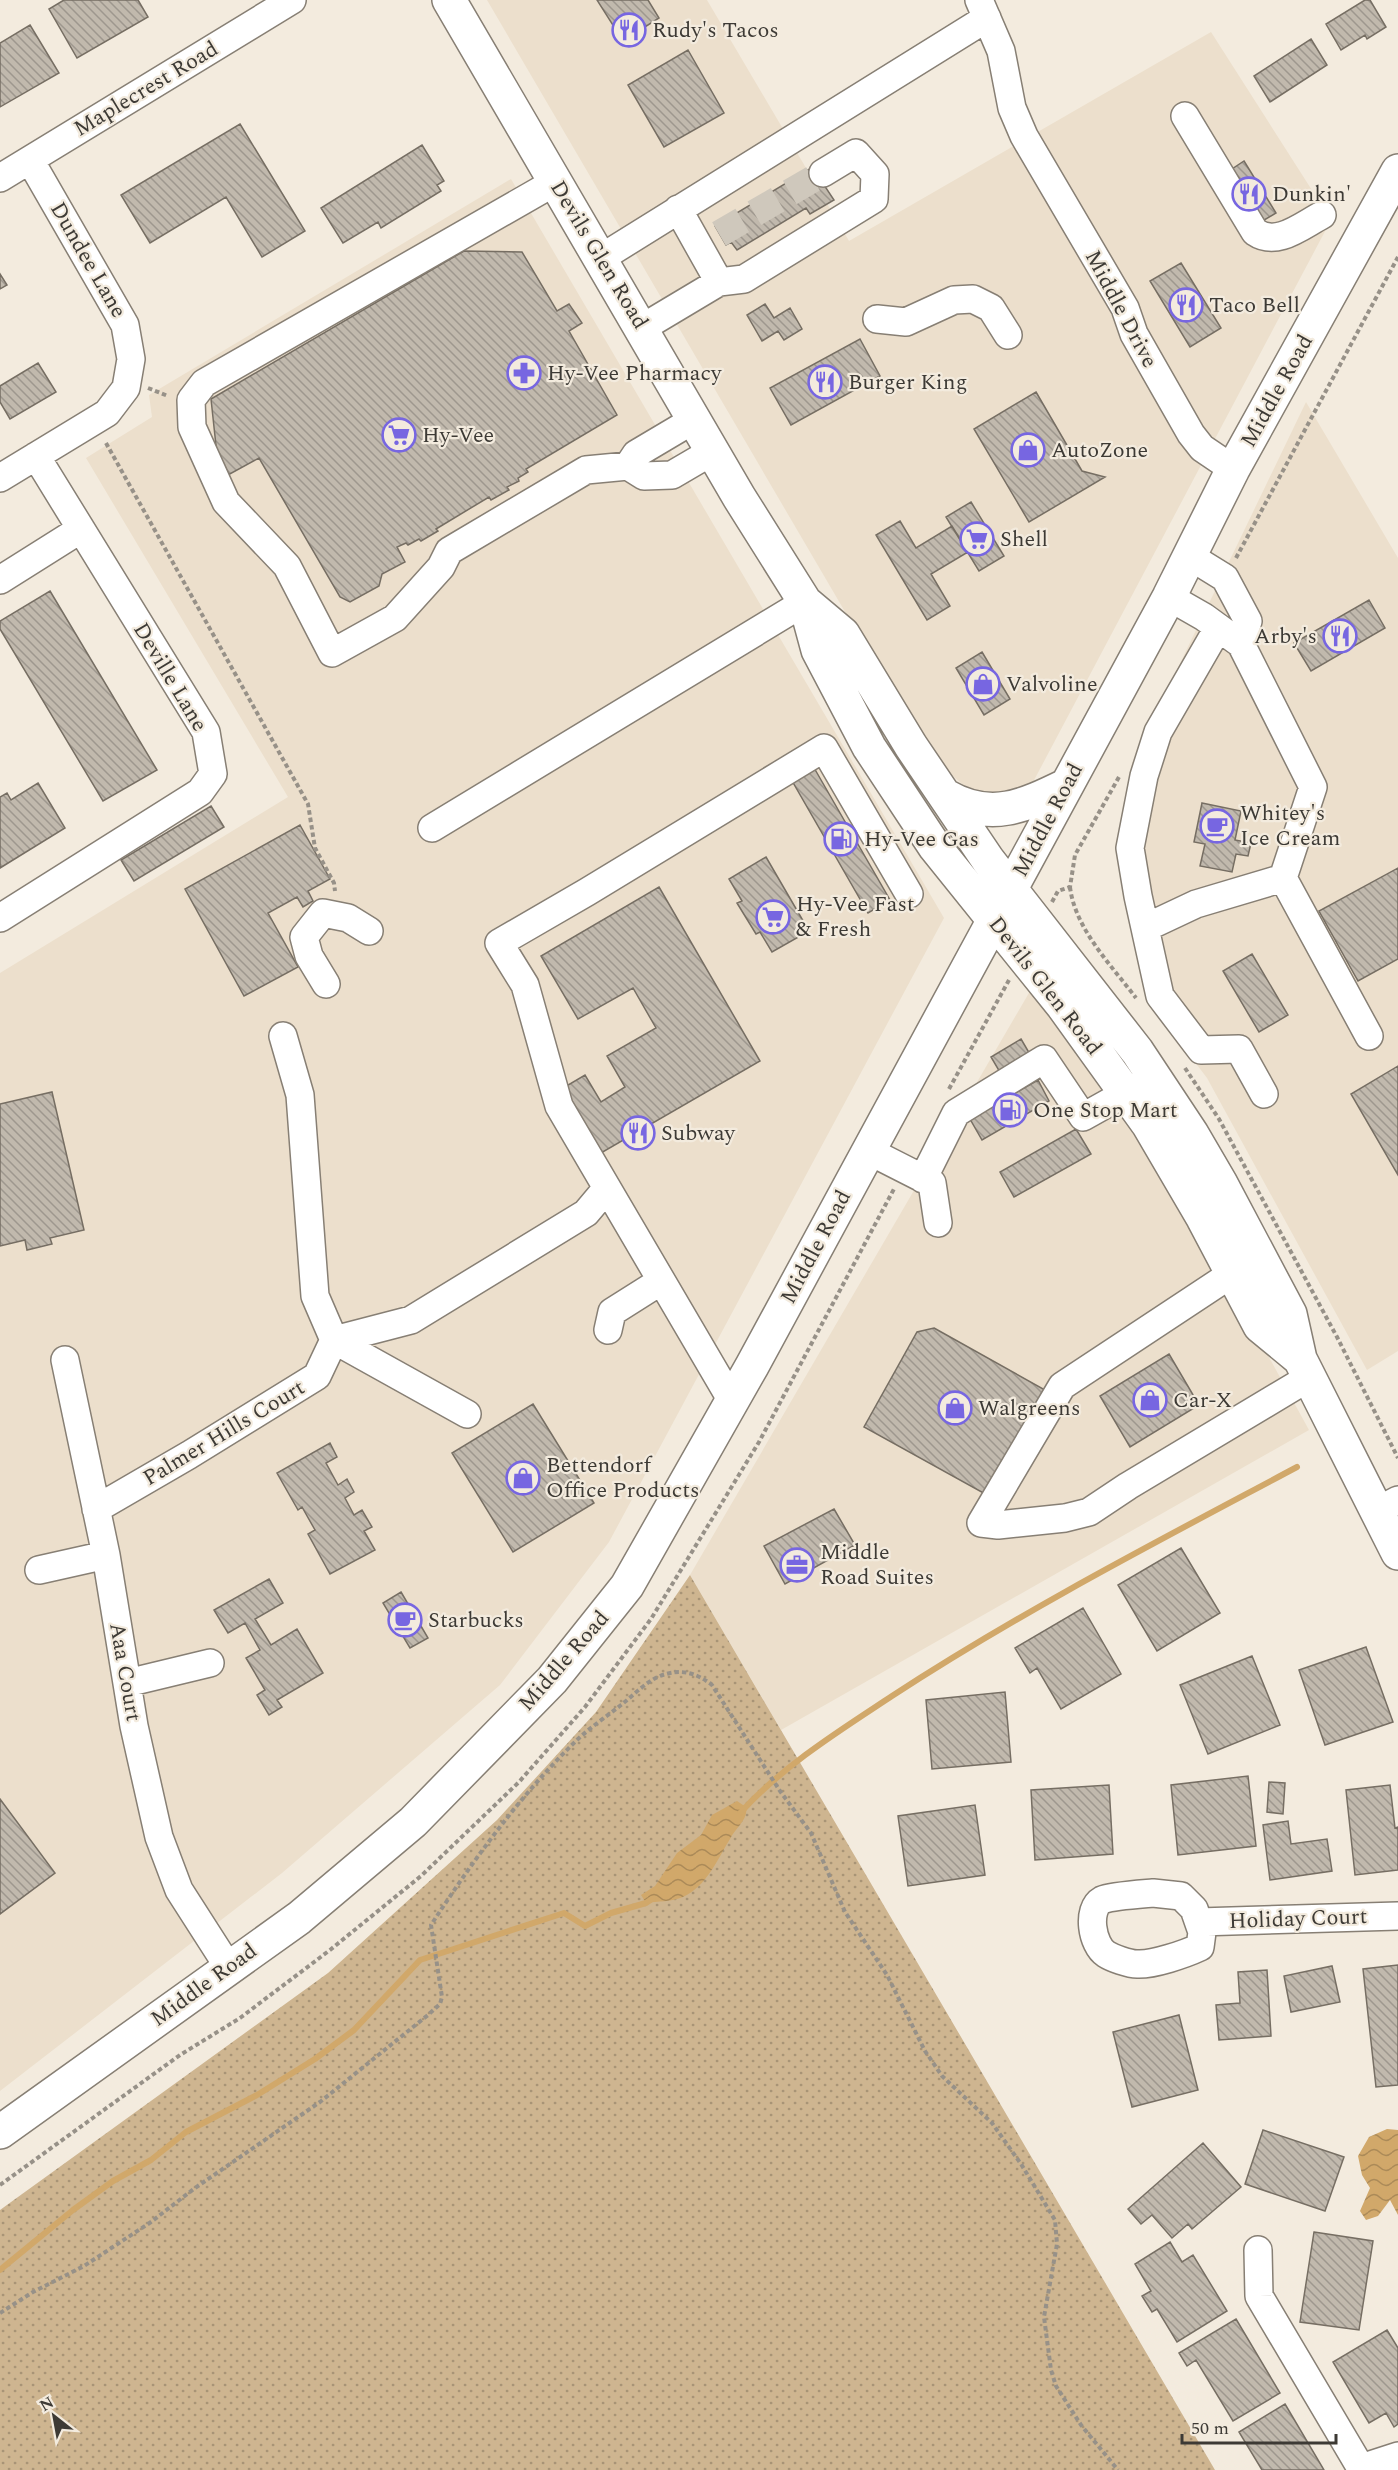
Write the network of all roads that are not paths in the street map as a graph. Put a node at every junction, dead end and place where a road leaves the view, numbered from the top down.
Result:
1 (292, 0) edge
2 (449, 0) edge
3 (983, 9) edge
4 (1185, 116) dead end
5 (30, 160) junction
6 (1398, 171) edge
7 (823, 173) tunnel mouth
8 (0, 178) edge
9 (555, 182) junction
10 (678, 209) junction
11 (1322, 215) dead end
12 (601, 258) junction
13 (719, 282) junction
14 (877, 319) dead end
15 (642, 328) junction
16 (1008, 335) dead end
17 (695, 419) junction
18 (713, 451) junction
19 (36, 456) junction
20 (628, 466) junction
21 (1233, 469) junction
22 (0, 478) edge
23 (81, 529) junction
24 (1191, 557) junction
25 (0, 580) edge
26 (1169, 597) junction
27 (805, 602) junction
28 (1218, 628) junction
29 (1241, 644) junction
30 (1067, 785) junction
31 (945, 796) junction
32 (432, 828) dead end
33 (1283, 878) junction
34 (1011, 888) junction
35 (909, 894) dead end
36 (0, 918) edge
37 (993, 920) junction
38 (1145, 928) junction
39 (369, 932) dead end
40 (326, 984) dead end
41 (283, 1036) dead end
42 (1369, 1036) dead end
43 (1140, 1085) junction
44 (1264, 1094) dead end
45 (867, 1150) junction
46 (923, 1179) junction
47 (607, 1188) junction
48 (938, 1223) dead end
49 (1233, 1273) junction
50 (662, 1281) junction
51 (608, 1330) dead end
52 (334, 1340) junction
53 (65, 1360) dead end
54 (1305, 1368) junction
55 (732, 1401) junction
56 (467, 1414) dead end
57 (1388, 1505) edge
58 (96, 1509) junction
59 (1398, 1553) edge
60 (106, 1555) junction
61 (39, 1570) dead end
62 (210, 1663) dead end
63 (127, 1683) junction
64 (1398, 1916) edge
65 (1199, 1922) dead end
66 (229, 1968) junction
67 (0, 2132) edge
68 (1258, 2250) dead end
69 (1398, 2456) edge
70 (1362, 2469) edge

1 - 5 street, Maplecrest Road
2 - 9 main road, Devils Glen Road
3 - 10 street
3 - 21 street, Middle Drive
4 - 11 street
5 - 8 street, Maplecrest Road
5 - 19 street, Dundee Lane
6 - 21 main road, Middle Road
7 - 13 street
9 - 12 main road, Devils Glen Road
9 - 20 street
10 - 12 street
10 - 13 street
12 - 15 main road, Devils Glen Road
13 - 15 street
14 - 16 street
15 - 17 main road, Devils Glen Road
17 - 18 main road, Devils Glen Road
17 - 20 street
18 - 20 street
18 - 27 main road, Devils Glen Road
19 - 22 street, Dundee Lane
19 - 23 street, Deville Lane
21 - 24 main road, Middle Road
23 - 25 street
23 - 36 street, Deville Lane
24 - 26 main road, Middle Road
24 - 29 street
26 - 28 street
26 - 30 main road, Middle Road
27 - 31 main road, Devils Glen Road
27 - 32 street
27 - 37 main road, Devils Glen Road
28 - 29 street
28 - 38 street
29 - 33 street
30 - 31 main road
30 - 34 main road, Middle Road
31 - 34 main road, Devils Glen Road
33 - 38 street
33 - 42 street
34 - 37 main road, Middle Road
34 - 43 main road, Devils Glen Road
35 - 47 street
37 - 43 main road, Devils Glen Road
37 - 45 main road, Middle Road
38 - 44 street
39 - 40 street
41 - 52 street
43 - 46 street
43 - 49 main road, Devils Glen Road
43 - 54 main road, Devils Glen Road
45 - 46 street
45 - 55 main road, Middle Road
46 - 48 street
47 - 50 street
47 - 52 street
49 - 54 main road, Devils Glen Road
49 - 54 street
50 - 51 street
50 - 55 street
52 - 56 street
52 - 58 street, Palmer Hills Court
53 - 58 street, Aaa Court
54 - 57 main road, Devils Glen Road
55 - 66 main road, Middle Road
57 - 59 main road, Devils Glen Road
58 - 60 street, Aaa Court
60 - 61 street
60 - 63 street, Aaa Court
62 - 63 street
63 - 66 street, Aaa Court
64 - 65 street, Holiday Court
66 - 67 main road, Middle Road
68 - 70 street
69 - 70 street

